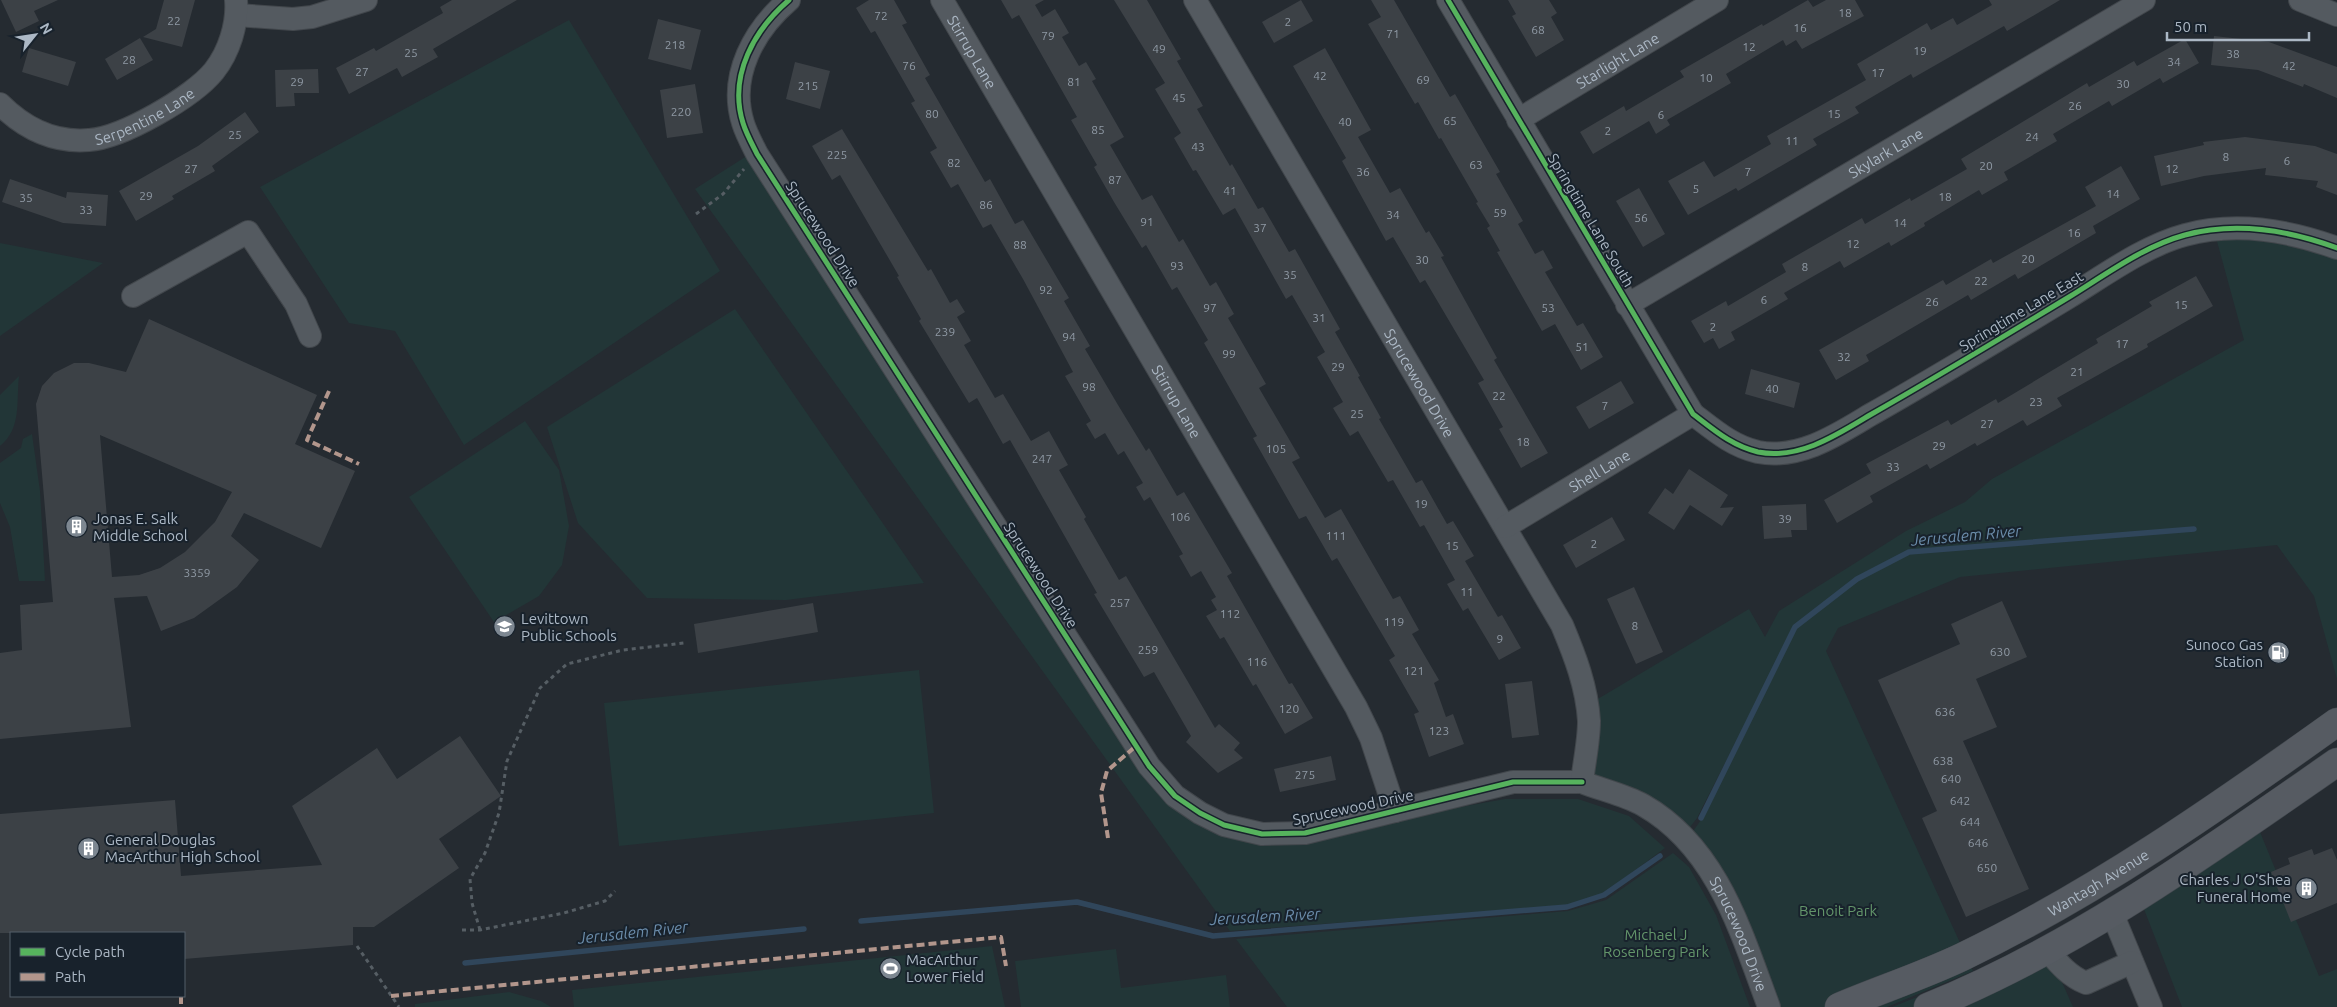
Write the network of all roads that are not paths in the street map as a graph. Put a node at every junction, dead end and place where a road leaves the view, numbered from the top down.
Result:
1 (366, 0) edge
2 (790, 0) edge
3 (942, 0) edge
4 (1448, 0) edge
5 (1717, 0) edge
6 (2144, 0) edge
7 (2300, 0) edge
8 (1204, 3) edge
9 (237, 8) edge
10 (2337, 14) edge
11 (0, 104) edge
12 (1518, 120) junction
13 (2337, 248) edge
14 (133, 296) dead end
15 (1627, 305) junction
16 (310, 336) dead end
17 (1693, 414) junction
18 (1727, 441) joint
19 (1505, 527) junction
20 (2337, 722) edge
21 (2337, 762) edge
22 (1582, 782) junction
23 (1395, 811) junction
24 (2112, 913) junction
25 (2046, 950) junction
26 (2132, 962) junction
27 (1769, 1007) edge
28 (1839, 1007) edge
29 (1928, 1007) edge
30 (2151, 1007) edge

1 - 9 street
2 - 23 street, Sprucewood Drive
3 - 23 street, Stirrup Lane
4 - 12 street, Springtime Lane South
5 - 12 street, Starlight Lane
6 - 15 street, Skylark Lane
7 - 10 street
8 - 19 street, Sprucewood Drive
9 - 11 street, Serpentine Lane
12 - 15 street, Springtime Lane South
13 - 18 street, Springtime Lane East
14 - 16 street
15 - 17 street, Springtime Lane South
17 - 18 street, Springtime Lane South
17 - 19 street, Shell Lane
19 - 22 street, Sprucewood Drive
20 - 28 main road, Wantagh Avenue
21 - 24 main road
22 - 23 street, Sprucewood Drive
22 - 27 street, Sprucewood Drive
24 - 25 main road
24 - 26 street
25 - 26 street
25 - 29 main road
26 - 30 street

